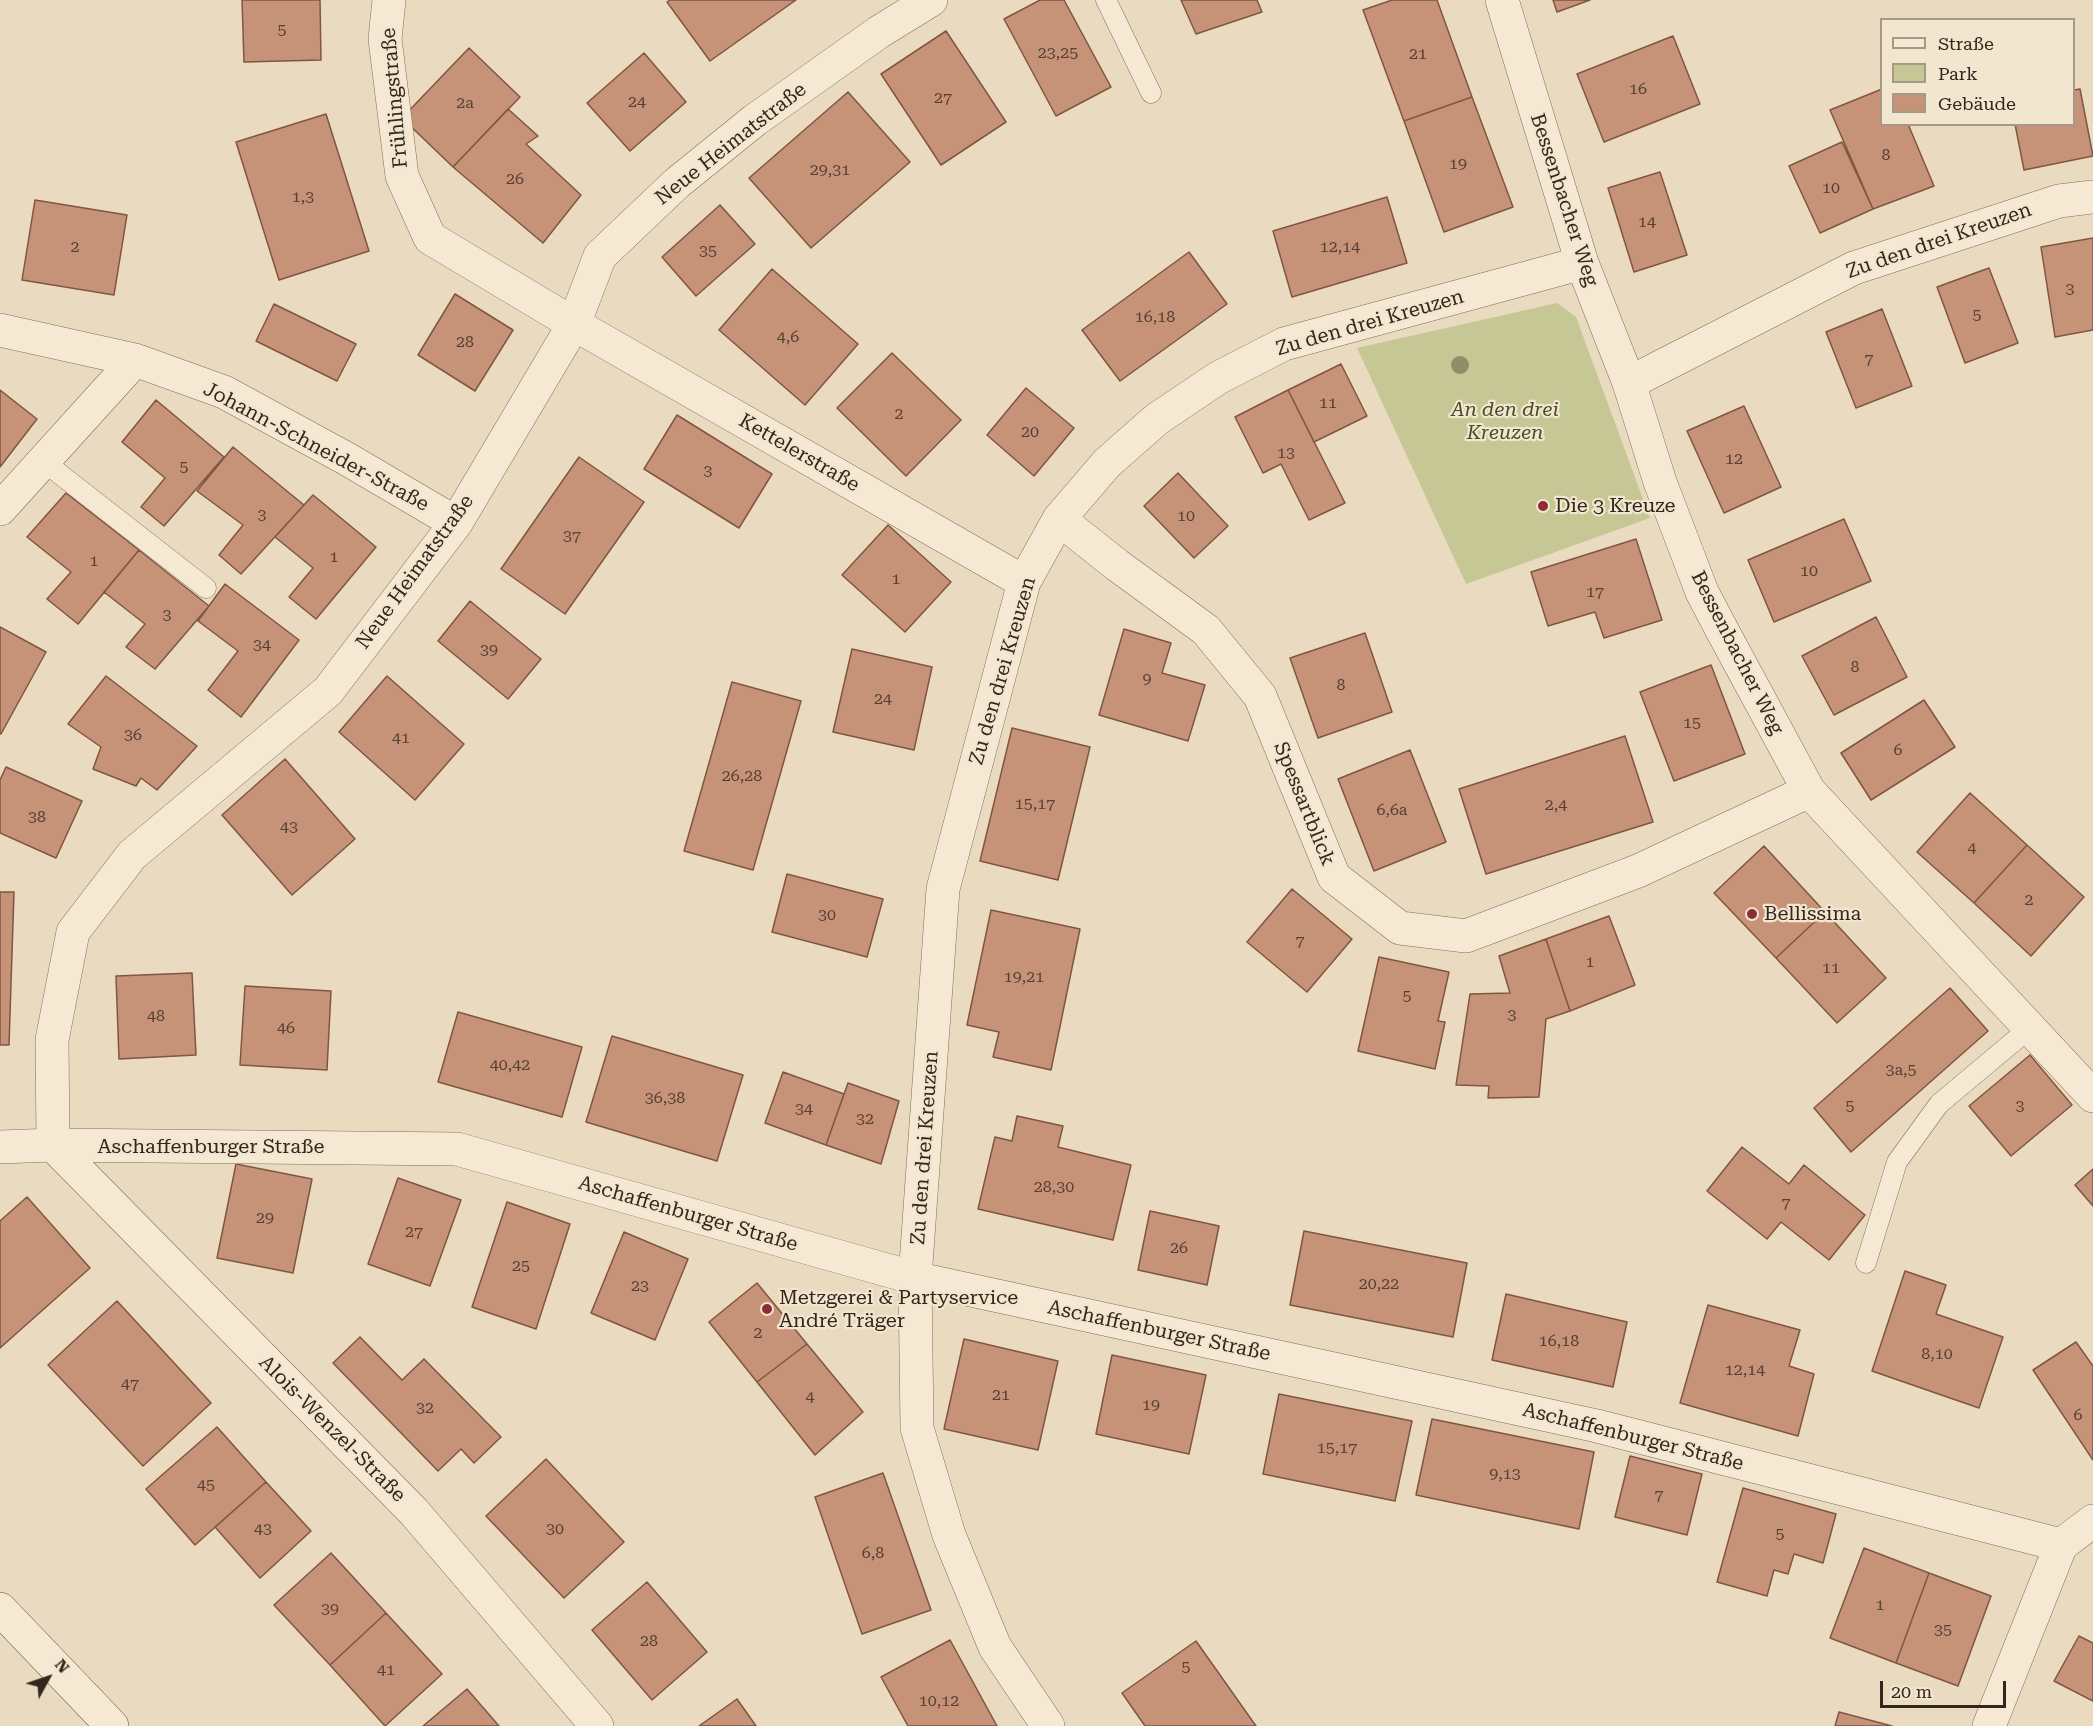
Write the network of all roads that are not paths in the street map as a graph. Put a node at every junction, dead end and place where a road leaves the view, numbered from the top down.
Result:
1 (389, 0) edge
2 (931, 0) edge
3 (1106, 0) edge
4 (1502, 0) edge
5 (1150, 93) dead end
6 (2093, 197) edge
7 (1582, 263) junction
8 (574, 324) junction
9 (0, 330) edge
10 (135, 360) junction
11 (1629, 383) junction
12 (43, 461) junction
13 (0, 509) edge
14 (1059, 519) junction
15 (456, 523) junction
16 (1024, 582) junction
17 (206, 588) dead end
18 (1809, 791) junction
19 (2031, 1027) junction
20 (2093, 1096) edge
21 (53, 1145) junction
22 (0, 1147) edge
23 (1866, 1263) dead end
24 (915, 1278) junction
25 (2093, 1521) edge
26 (2061, 1545) junction
27 (0, 1609) edge
28 (112, 1726) edge
29 (597, 1726) edge
30 (1048, 1726) edge
31 (1989, 1726) edge

1 - 8 street, Frühlingstraße
2 - 8 street, Neue Heimatstraße
3 - 5 lane
4 - 7 street, Bessenbacher Weg
6 - 11 street, Zu den drei Kreuzen
7 - 11 street, Bessenbacher Weg
7 - 14 street, Zu den drei Kreuzen
8 - 15 street, Neue Heimatstraße
8 - 16 street, Kettelerstraße
9 - 10 street, Johann-Schneider-Straße
10 - 12 street
10 - 15 street, Johann-Schneider-Straße
11 - 18 street, Bessenbacher Weg
12 - 13 street
12 - 17 lane
14 - 16 street, Zu den drei Kreuzen
14 - 18 street, Spessartblick
15 - 21 street, Neue Heimatstraße
16 - 24 street, Zu den drei Kreuzen
18 - 19 street, Bessenbacher Weg
19 - 20 street, Bessenbacher Weg
19 - 23 lane
21 - 22 street, Aschaffenburger Straße
21 - 24 street, Aschaffenburger Straße
21 - 29 street, Alois-Wenzel-Straße
24 - 26 street, Aschaffenburger Straße
24 - 30 street, Zu den drei Kreuzen
25 - 26 street
26 - 31 street
27 - 28 street

